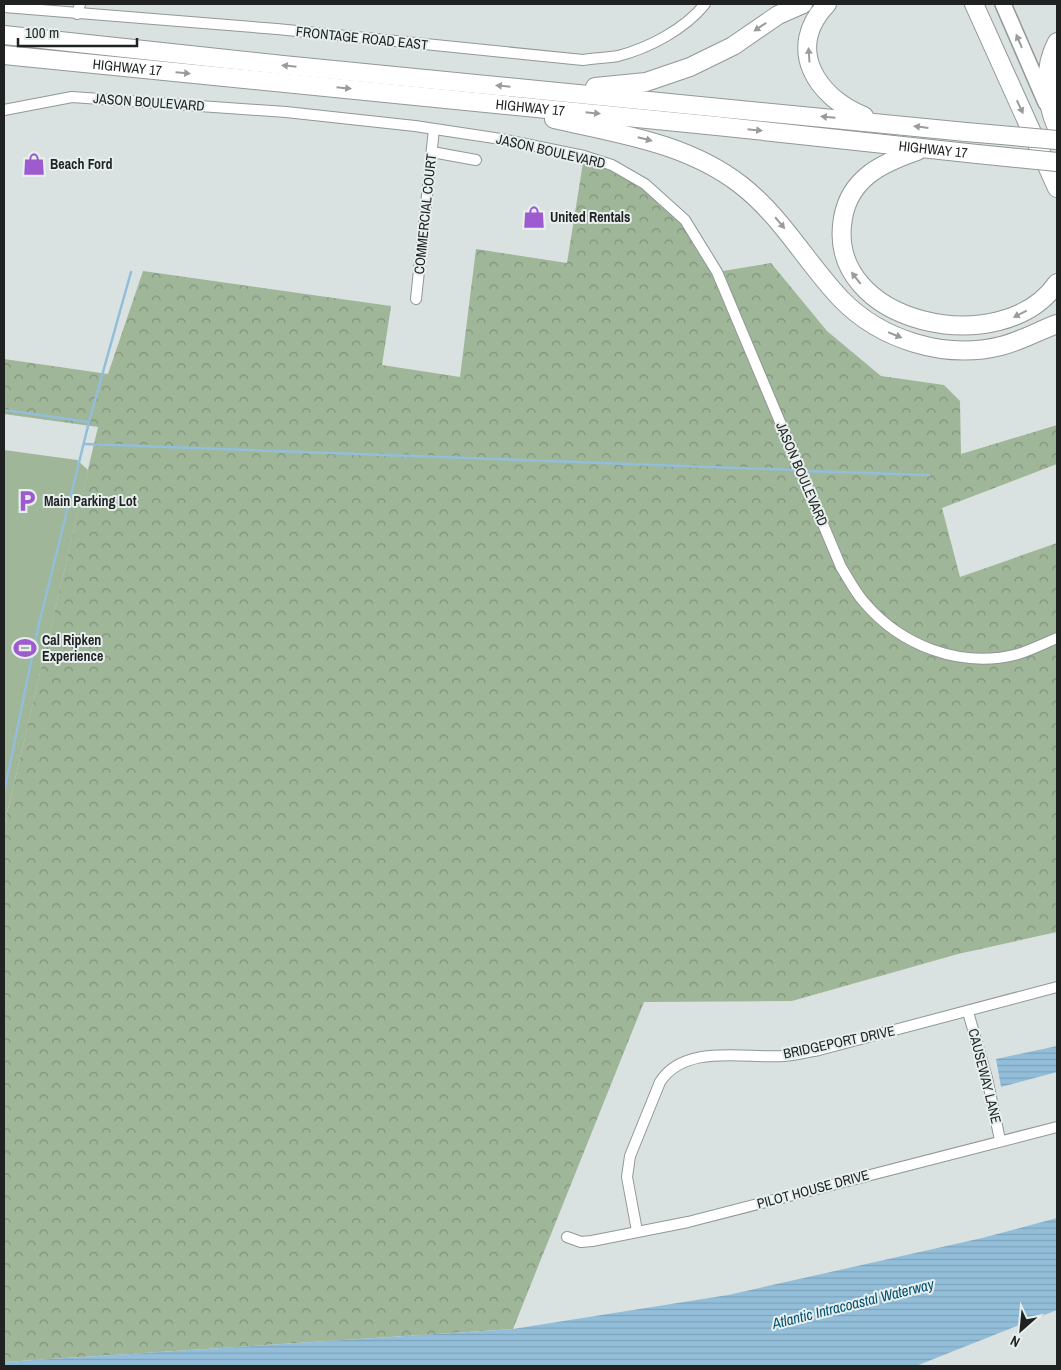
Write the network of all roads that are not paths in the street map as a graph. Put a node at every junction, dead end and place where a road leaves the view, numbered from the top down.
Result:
1 (705, 4) edge
2 (803, 4) edge
3 (827, 4) edge
4 (974, 4) edge
5 (1004, 4) edge
6 (4, 7) edge
7 (79, 9) edge
8 (4, 35) edge
9 (1057, 42) edge
10 (4, 55) edge
11 (552, 91) junction
12 (495, 104) junction
13 (4, 110) edge
14 (876, 121) junction
15 (1055, 123) edge
16 (434, 129) junction
17 (1057, 140) edge
18 (923, 149) junction
19 (432, 152) junction
20 (476, 160) dead end
21 (1057, 162) edge
22 (1057, 188) edge
23 (1057, 283) edge
24 (416, 299) dead end
25 (1057, 324) edge
26 (1057, 638) edge
27 (1057, 987) edge
28 (968, 1012) junction
29 (1057, 1126) edge
30 (1000, 1140) junction
31 (637, 1231) junction
32 (567, 1237) dead end

1 - 7 street, FRONTAGE ROAD EAST
2 -> 11 highway
14 -> 3 highway
4 -> 22 highway
15 -> 5 main road
6 - 7 street, FRONTAGE ROAD EAST
11 -> 8 highway, HIGHWAY 17
9 - 15 highway
10 -> 12 highway, HIGHWAY 17
14 -> 11 highway, HIGHWAY 17
12 -> 18 highway, HIGHWAY 17
12 -> 25 highway
13 - 16 street, JASON BOULEVARD
17 -> 14 highway, HIGHWAY 17, bridge
16 - 19 street, COMMERCIAL COURT
16 - 26 street, JASON BOULEVARD
18 - 21 highway, HIGHWAY 17, bridge
23 -> 18 highway
19 - 20 street
19 - 24 street, COMMERCIAL COURT
27 - 28 street, BRIDGEPORT DRIVE
28 - 30 street, CAUSEWAY LANE
28 - 31 street, BRIDGEPORT DRIVE
29 - 30 street, PILOT HOUSE DRIVE
30 - 31 street, PILOT HOUSE DRIVE
31 - 32 street, PILOT HOUSE DRIVE

